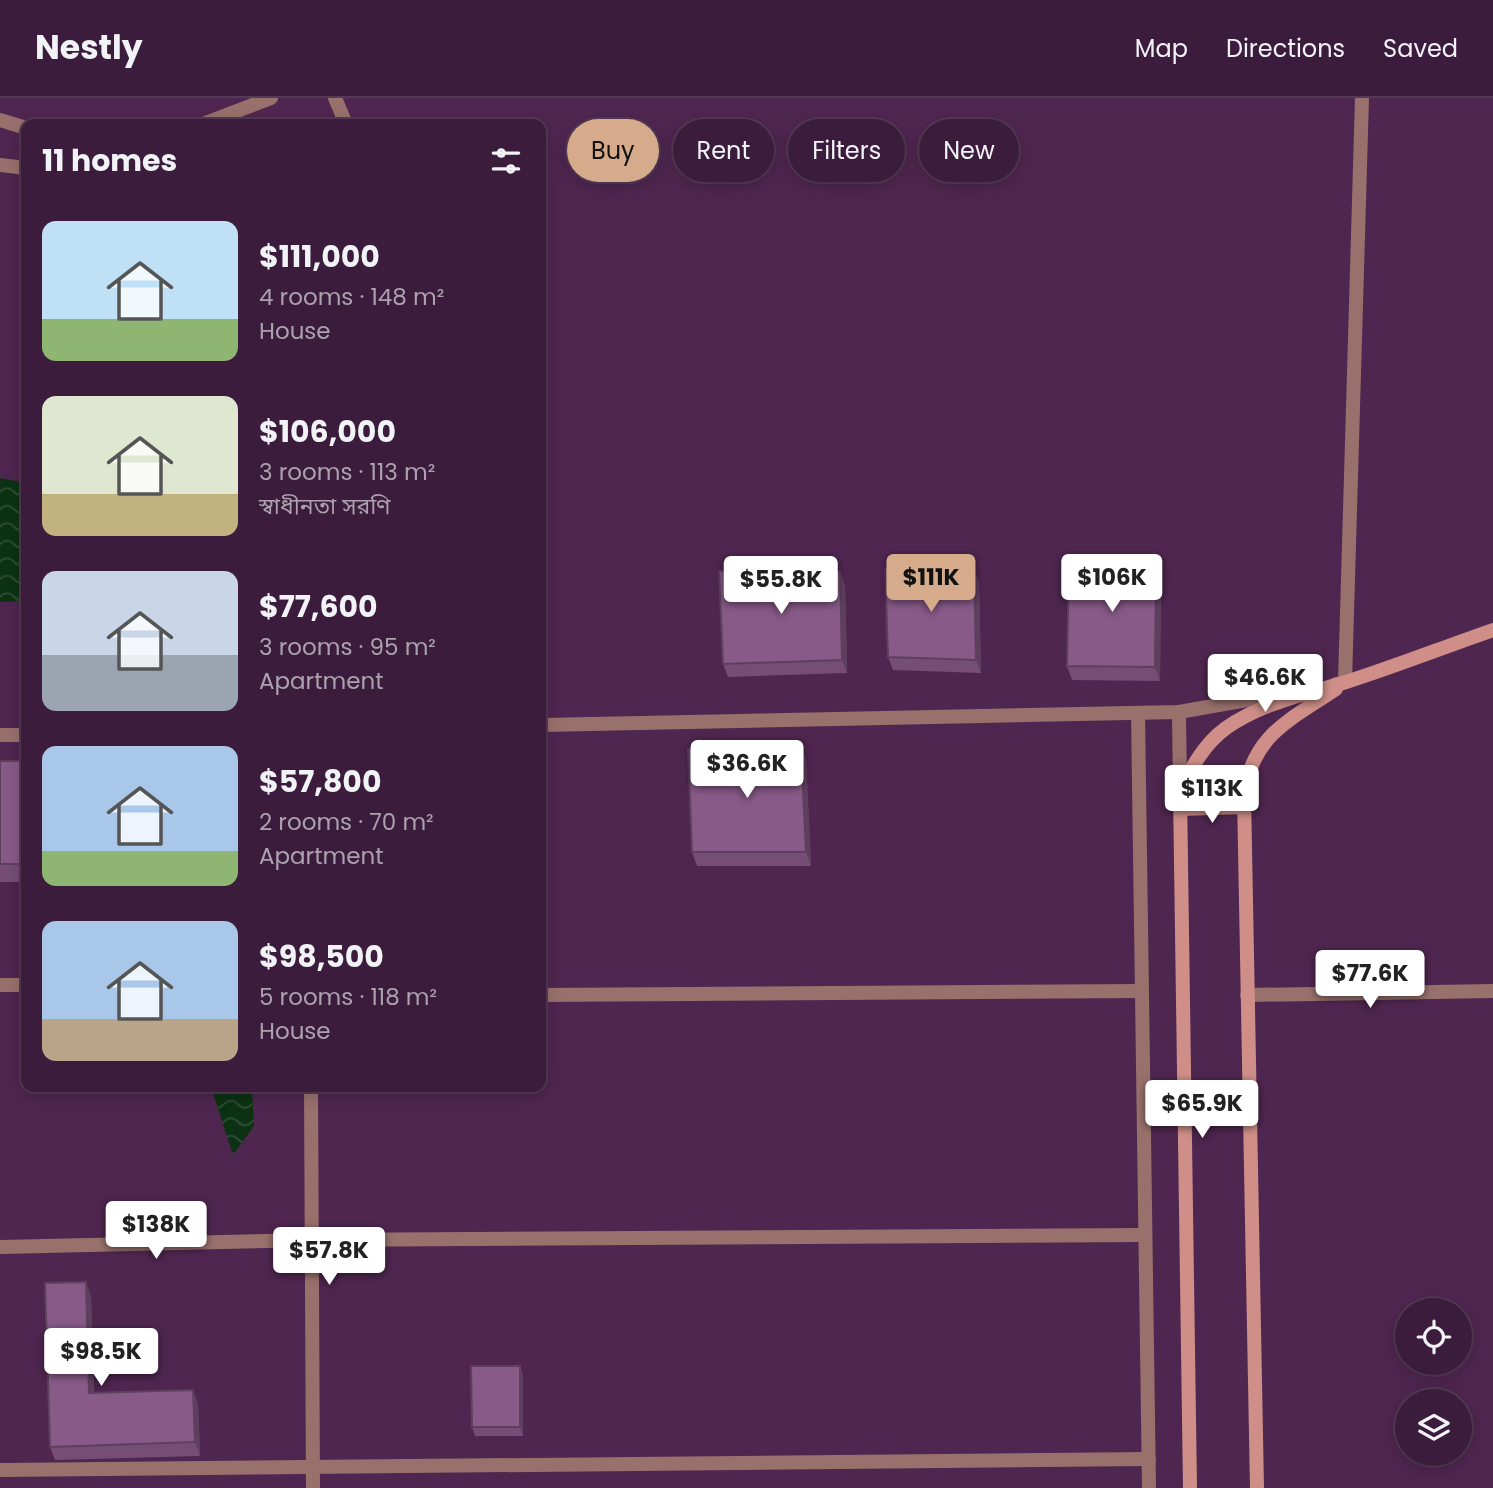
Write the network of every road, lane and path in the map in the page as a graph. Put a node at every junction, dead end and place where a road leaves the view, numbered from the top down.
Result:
1 (271, 98) edge
2 (335, 98) edge
3 (1362, 98) edge
4 (216, 119) edge
5 (344, 119) edge
6 (0, 120) edge
7 (21, 126) edge
8 (0, 165) edge
9 (21, 167) edge
10 (1493, 629) edge
11 (1345, 682) junction
12 (1179, 712) junction
13 (1138, 713) junction
14 (546, 725) edge
15 (0, 735) edge
16 (21, 735) edge
17 (1180, 792) junction
18 (1244, 807) junction
19 (1180, 808) junction
20 (0, 985) edge
21 (21, 985) edge
22 (1142, 991) junction
23 (1493, 991) edge
24 (546, 995) edge
25 (1247, 995) junction
26 (311, 1092) edge
27 (1145, 1235) junction
28 (312, 1240) junction
29 (0, 1247) edge
30 (1149, 1458) junction
31 (313, 1466) junction
32 (0, 1470) edge
33 (313, 1488) edge
34 (1149, 1488) edge
35 (1190, 1488) edge
36 (1257, 1488) edge

1 - 4 street
2 - 5 street
3 - 11 street
6 - 7 street
8 - 9 street
10 - 11 street
11 - 12 street
11 - 17 street
11 - 18 street
12 - 13 street
12 - 17 street
13 - 14 street
13 - 22 street
15 - 16 street
17 - 19 street
18 - 19 street
18 - 25 street
19 - 35 street
20 - 21 street
22 - 24 street
22 - 27 street
23 - 25 street
25 - 36 street
26 - 28 street
27 - 28 street
27 - 30 street
28 - 29 street
28 - 31 street
30 - 31 street
30 - 34 street
31 - 32 street
31 - 33 street

